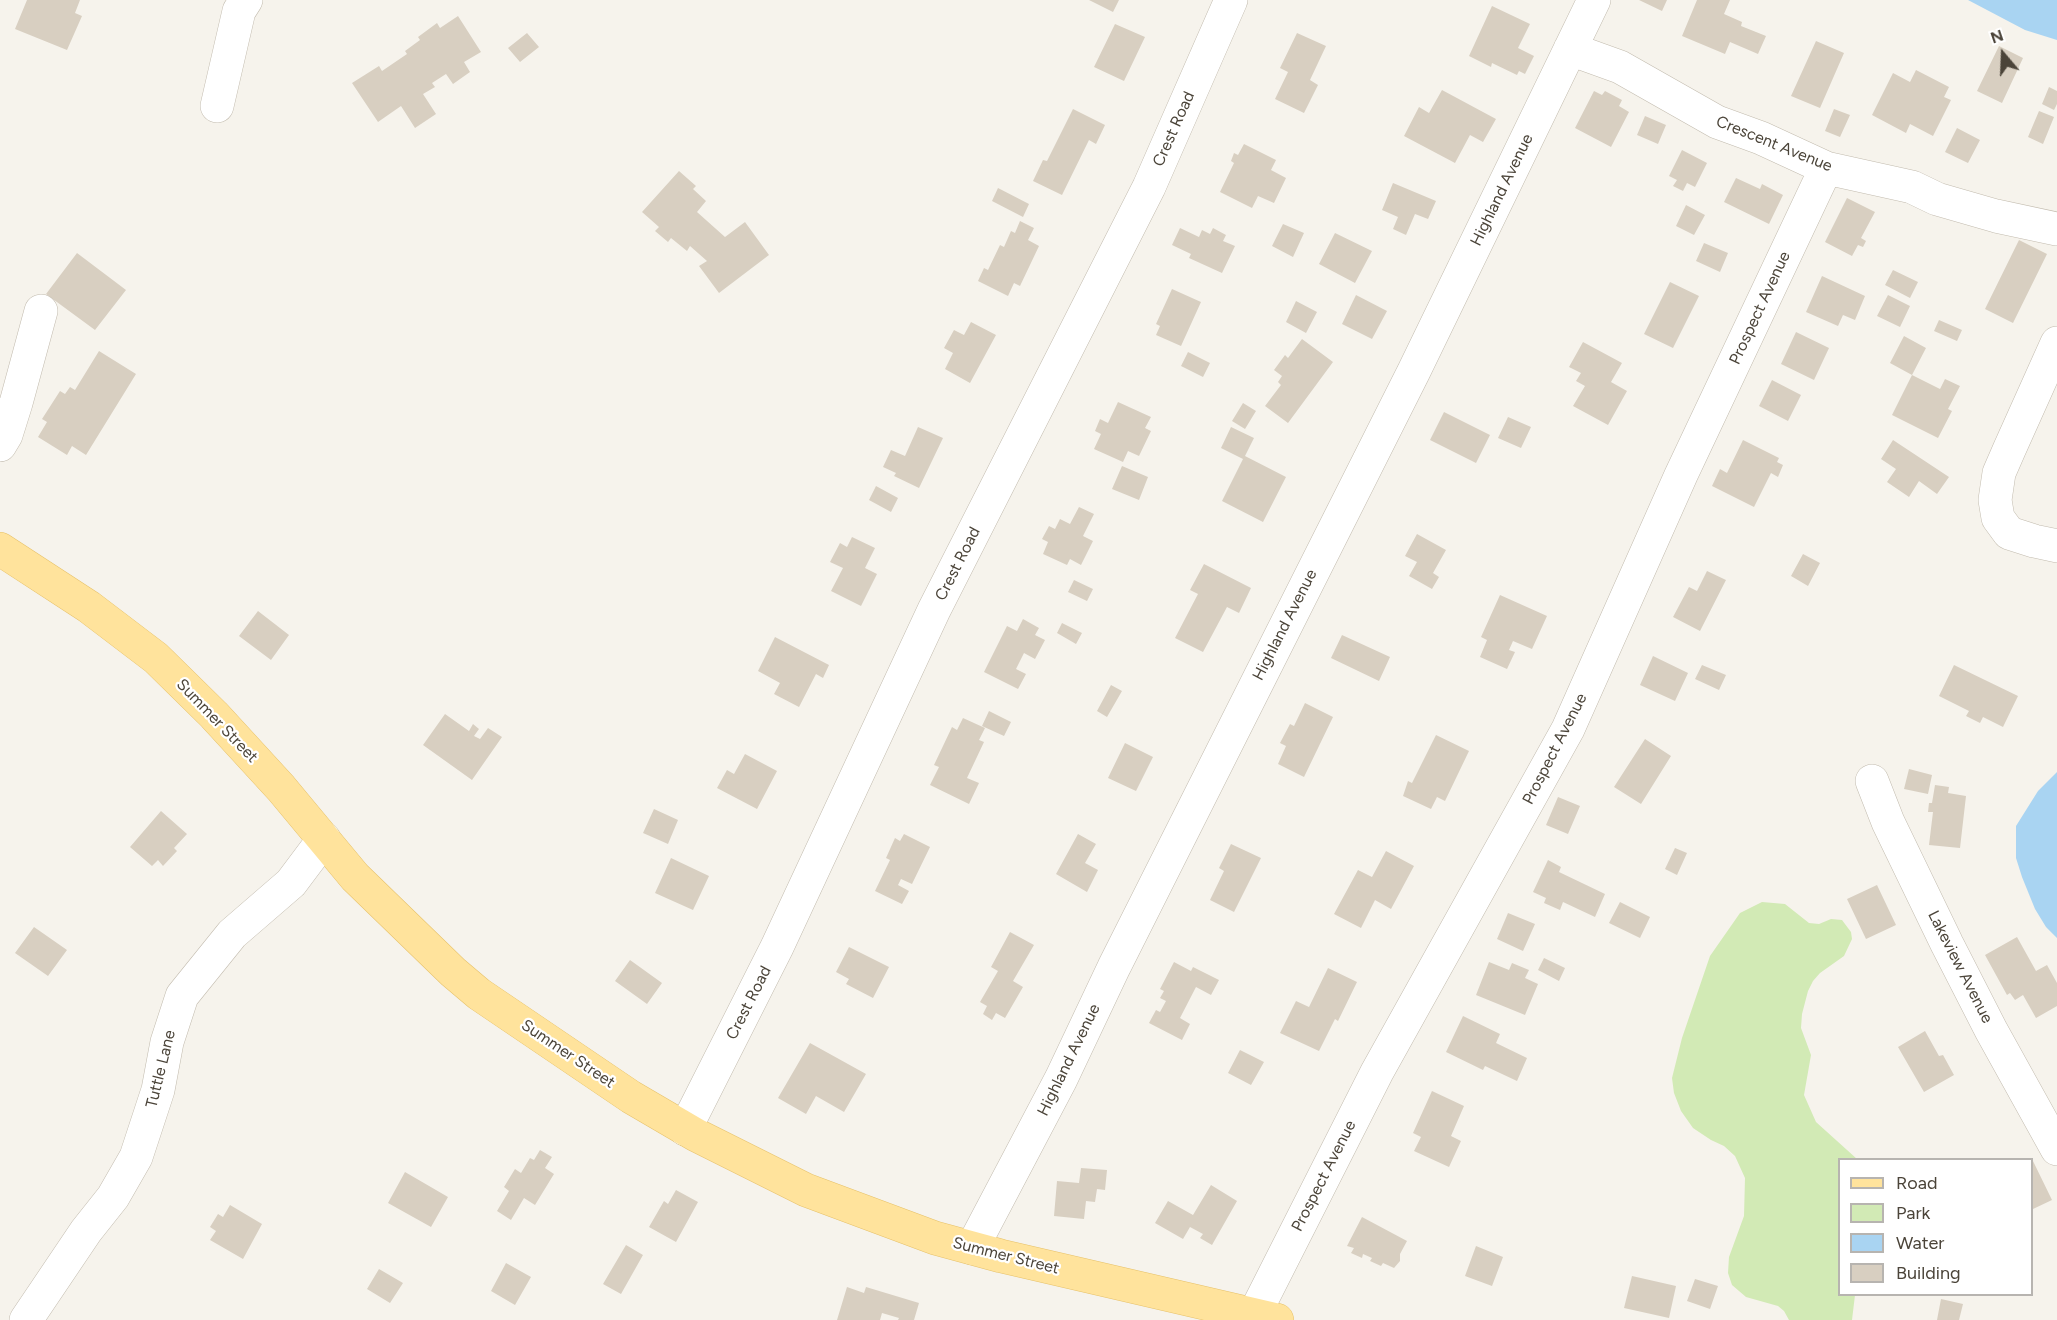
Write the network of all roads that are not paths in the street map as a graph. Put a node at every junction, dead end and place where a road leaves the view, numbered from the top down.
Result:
1 (246, 0) edge
2 (1231, 0) edge
3 (1594, 0) edge
4 (1570, 49) junction
5 (217, 106) dead end
6 (1826, 168) junction
7 (2057, 229) edge
8 (41, 311) dead end
9 (2057, 343) edge
10 (0, 445) edge
11 (2057, 546) edge
12 (0, 549) edge
13 (1872, 781) dead end
14 (324, 839) junction
15 (685, 1129) junction
16 (2057, 1149) edge
17 (972, 1248) junction
18 (1266, 1317) edge
19 (26, 1320) edge

1 - 5 street
2 - 15 street, Crest Road
3 - 4 street, Highland Avenue
4 - 6 street, Crescent Avenue
4 - 17 street, Highland Avenue
6 - 7 street, Crescent Avenue
6 - 18 street, Prospect Avenue
8 - 10 street
9 - 11 street
12 - 14 main road, Summer Street
13 - 16 street, Lakeview Avenue
14 - 15 main road, Summer Street
14 - 19 street, Tuttle Lane
15 - 17 main road, Summer Street
17 - 18 main road, Summer Street

